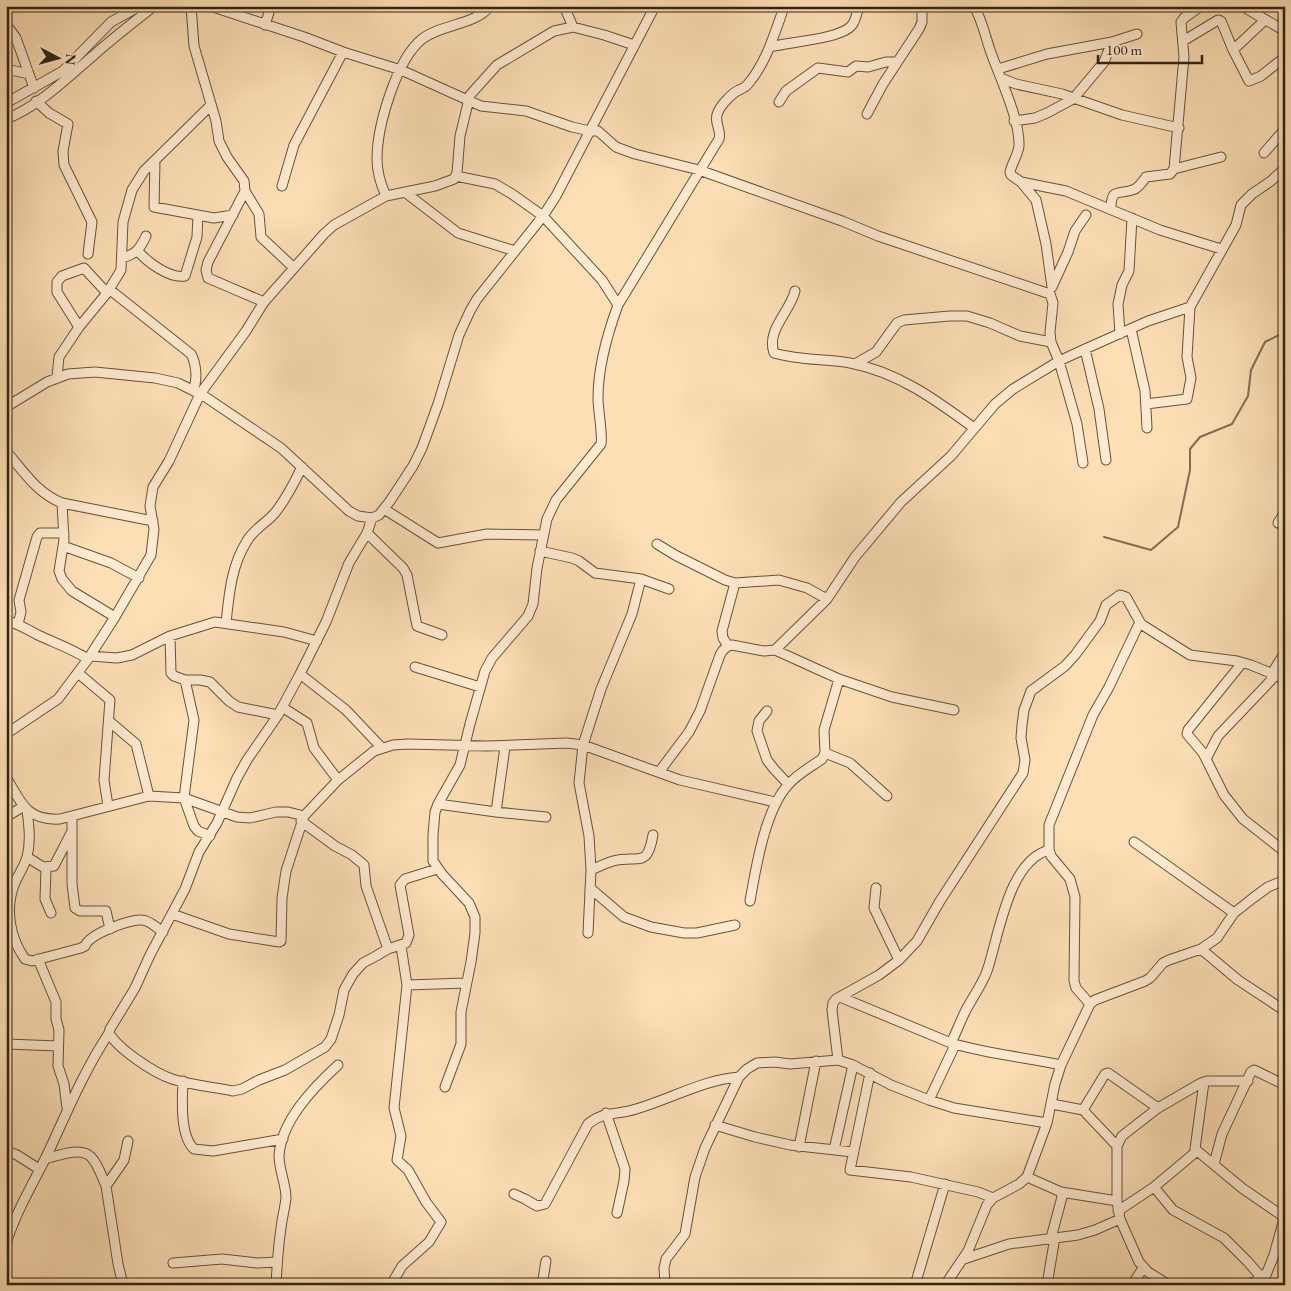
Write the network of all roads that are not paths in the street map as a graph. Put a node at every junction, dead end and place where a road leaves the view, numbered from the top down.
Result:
1 (140, 6) edge
2 (154, 6) edge
3 (191, 6) edge
4 (210, 6) edge
5 (271, 6) edge
6 (490, 6) edge
7 (564, 6) edge
8 (655, 6) edge
9 (859, 6) edge
10 (922, 6) edge
11 (974, 6) edge
12 (1201, 6) edge
13 (1242, 6) edge
14 (783, 10) dead end
15 (1265, 20) junction
16 (6, 24) edge
17 (265, 25) junction
18 (573, 27) junction
19 (1285, 32) edge
20 (1137, 34) dead end
21 (1184, 41) junction
22 (1112, 42) junction
23 (634, 45) junction
24 (770, 47) junction
25 (1233, 50) junction
26 (343, 52) junction
27 (1285, 57) edge
28 (896, 62) junction
29 (6, 69) edge
30 (401, 70) junction
31 (1000, 73) junction
32 (29, 74) junction
33 (34, 88) junction
34 (1073, 99) junction
35 (36, 101) junction
36 (468, 101) junction
37 (779, 102) dead end
38 (6, 103) edge
39 (210, 105) junction
40 (867, 114) dead end
41 (6, 119) edge
42 (1014, 121) junction
43 (1179, 128) junction
44 (1285, 129) edge
45 (590, 131) junction
46 (1264, 153) dead end
47 (1221, 157) dead end
48 (155, 161) junction
49 (1285, 168) edge
50 (699, 170) junction
51 (1174, 170) junction
52 (456, 176) junction
53 (1021, 182) junction
54 (282, 186) dead end
55 (245, 191) junction
56 (406, 193) junction
57 (386, 196) junction
58 (1112, 209) junction
59 (198, 215) junction
60 (233, 215) junction
61 (1086, 215) dead end
62 (543, 216) junction
63 (1132, 218) junction
64 (146, 236) dead end
65 (1221, 249) junction
66 (138, 251) junction
67 (515, 251) junction
68 (88, 254) dead end
69 (122, 258) junction
70 (294, 268) junction
71 (1051, 290) junction
72 (108, 291) junction
73 (795, 291) dead end
74 (264, 302) junction
75 (618, 305) junction
76 (1190, 307) junction
77 (79, 328) junction
78 (1131, 329) junction
79 (1120, 334) junction
80 (1051, 342) junction
81 (1085, 349) junction
82 (1060, 361) junction
83 (855, 364) junction
84 (58, 377) junction
85 (197, 392) junction
86 (1146, 404) junction
87 (6, 407) edge
88 (974, 428) junction
89 (1146, 428) dead end
90 (6, 451) edge
91 (1106, 460) dead end
92 (1082, 463) dead end
93 (302, 467) junction
94 (62, 503) junction
95 (384, 509) junction
96 (1285, 512) edge
97 (372, 518) junction
98 (153, 521) junction
99 (1278, 523) dead end
100 (64, 533) junction
101 (367, 533) junction
102 (544, 535) junction
103 (658, 544) dead end
104 (63, 546) junction
105 (540, 551) junction
106 (139, 578) junction
107 (641, 580) junction
108 (735, 583) junction
109 (669, 589) dead end
110 (827, 599) junction
111 (115, 618) junction
112 (6, 621) edge
113 (226, 623) junction
114 (18, 624) junction
115 (1141, 624) junction
116 (442, 635) dead end
117 (170, 636) junction
118 (317, 641) junction
119 (728, 646) junction
120 (775, 650) junction
121 (1285, 652) edge
122 (89, 658) junction
123 (1242, 663) junction
124 (415, 667) dead end
125 (78, 673) junction
126 (300, 674) junction
127 (1273, 675) junction
128 (839, 678) junction
129 (1285, 679) edge
130 (186, 680) junction
131 (480, 687) junction
132 (954, 710) dead end
133 (280, 711) junction
134 (767, 711) dead end
135 (109, 721) junction
136 (6, 734) edge
137 (583, 745) junction
138 (464, 746) junction
139 (505, 746) junction
140 (382, 748) junction
141 (825, 753) junction
142 (1206, 760) junction
143 (659, 772) junction
144 (6, 777) edge
145 (338, 780) junction
146 (788, 784) junction
147 (149, 796) junction
148 (887, 796) dead end
149 (184, 798) junction
150 (775, 802) junction
151 (438, 804) junction
152 (108, 806) junction
153 (25, 808) junction
154 (222, 812) junction
155 (496, 812) junction
156 (72, 816) junction
157 (6, 817) edge
158 (546, 817) dead end
159 (302, 818) junction
160 (71, 833) junction
161 (653, 835) dead end
162 (210, 836) junction
163 (1134, 842) dead end
164 (1048, 850) junction
165 (1285, 852) edge
166 (27, 857) junction
167 (46, 868) junction
168 (437, 869) junction
169 (591, 870) junction
170 (1284, 879) edge
171 (590, 888) junction
172 (876, 888) dead end
173 (750, 901) dead end
174 (50, 913) dead end
175 (1234, 913) junction
176 (172, 914) junction
177 (736, 925) dead end
178 (110, 929) junction
179 (163, 932) junction
180 (588, 933) dead end
181 (401, 946) junction
182 (388, 949) junction
183 (1201, 949) junction
184 (38, 959) junction
185 (899, 960) junction
186 (466, 983) junction
187 (407, 985) junction
188 (840, 996) junction
189 (1090, 1004) junction
190 (1285, 1011) edge
191 (109, 1034) junction
192 (6, 1044) edge
193 (953, 1044) junction
194 (58, 1046) junction
195 (838, 1060) junction
196 (816, 1061) junction
197 (338, 1065) dead end
198 (853, 1065) junction
199 (1061, 1065) junction
200 (870, 1074) junction
201 (740, 1076) junction
202 (183, 1081) junction
203 (1248, 1081) junction
204 (1204, 1082) junction
205 (1285, 1085) edge
206 (445, 1086) dead end
207 (929, 1100) junction
208 (1052, 1104) junction
209 (1158, 1108) junction
210 (68, 1109) junction
211 (1083, 1110) junction
212 (606, 1113) junction
213 (1047, 1123) junction
214 (715, 1125) junction
215 (282, 1139) junction
216 (128, 1141) dead end
217 (1117, 1146) junction
218 (799, 1147) junction
219 (834, 1150) junction
220 (6, 1151) edge
221 (1197, 1151) junction
222 (853, 1152) junction
223 (45, 1159) junction
224 (1214, 1164) junction
225 (39, 1169) junction
226 (1027, 1177) junction
227 (945, 1184) junction
228 (106, 1186) junction
229 (1154, 1187) junction
230 (1061, 1192) junction
231 (514, 1194) dead end
232 (992, 1198) junction
233 (1118, 1210) junction
234 (617, 1212) dead end
235 (1284, 1216) edge
236 (9, 1225) edge
237 (1053, 1237) junction
238 (6, 1244) edge
239 (964, 1259) junction
240 (546, 1261) dead end
241 (277, 1262) junction
242 (173, 1263) dead end
243 (1143, 1268) junction
244 (1264, 1278) edge
245 (123, 1285) edge
246 (276, 1285) edge
247 (391, 1285) edge
248 (542, 1285) edge
249 (665, 1285) edge
250 (916, 1285) edge
251 (945, 1285) edge
252 (1047, 1285) edge
253 (1132, 1285) edge
254 (1169, 1285) edge
255 (1250, 1285) edge

1 - 33 street
2 - 35 street
3 - 39 street
4 - 17 street
5 - 17 street
6 - 30 street
7 - 18 street
8 - 23 street
9 - 24 street
10 - 28 street
11 - 31 street
12 - 21 street
13 - 15 street
14 - 24 street
15 - 19 street
15 - 25 street
16 - 32 street
17 - 26 street
18 - 23 street
18 - 36 street
20 - 22 street
21 - 25 street
21 - 43 street
22 - 31 street
22 - 34 street
23 - 45 street
24 - 50 street
25 - 27 street
26 - 30 street
26 - 54 street
28 - 37 street
28 - 40 street
29 - 32 street
30 - 36 street
30 - 57 street
31 - 34 street
31 - 42 street
32 - 33 street
33 - 38 street
34 - 42 street
34 - 43 street
35 - 41 street
35 - 68 street
36 - 45 street
36 - 52 street
39 - 48 street
39 - 55 street
42 - 53 street
43 - 51 street
44 - 46 street
45 - 50 street
45 - 62 street
47 - 51 street
48 - 59 street
48 - 69 street
49 - 65 street
50 - 71 street
50 - 75 street
51 - 58 street
52 - 56 street
52 - 62 street
53 - 58 street
53 - 71 street
55 - 60 street
55 - 70 street
56 - 57 street
56 - 67 street
57 - 70 street
58 - 63 street
59 - 60 street
59 - 66 street
60 - 74 street
61 - 71 street
62 - 67 street
62 - 75 street
63 - 65 street
63 - 79 street
64 - 66 street
65 - 76 street
66 - 69 street
67 - 95 street
69 - 72 street
70 - 74 street
71 - 80 street
72 - 77 street
72 - 77 street
72 - 85 street
73 - 83 street
74 - 85 street
75 - 102 street
76 - 78 street
76 - 86 street
77 - 84 street
78 - 79 street
78 - 86 street
79 - 81 street
80 - 82 street
80 - 83 street
81 - 82 street
81 - 91 street
82 - 88 street
82 - 92 street
83 - 88 street
84 - 85 street
84 - 87 street
85 - 93 street
85 - 98 street
86 - 89 street
88 - 110 street
90 - 94 street
93 - 97 street
93 - 113 street
94 - 98 street
94 - 100 street
95 - 97 street
95 - 102 street
96 - 99 street
97 - 101 street
98 - 106 street
100 - 104 street
100 - 114 street
101 - 116 street
101 - 118 street
102 - 105 street
103 - 108 street
104 - 106 street
104 - 111 street
105 - 107 street
105 - 131 street
106 - 111 street
107 - 109 street
107 - 137 street
108 - 110 street
108 - 119 street
110 - 120 street
111 - 122 street
112 - 114 street
113 - 117 street
113 - 118 street
114 - 122 street
115 - 123 street
115 - 164 street
115 - 185 street
117 - 122 street
117 - 130 street
118 - 126 street
119 - 120 street
119 - 143 street
120 - 128 street
121 - 127 street
122 - 125 street
123 - 127 street
123 - 142 street
124 - 131 street
125 - 135 street
125 - 136 street
126 - 133 street
126 - 140 street
127 - 129 street
127 - 142 street
128 - 132 street
128 - 141 street
130 - 133 street
130 - 149 street
131 - 138 street
133 - 145 street
133 - 154 street
134 - 146 street
135 - 147 street
135 - 152 street
137 - 139 street
137 - 143 street
137 - 169 street
138 - 139 street
138 - 140 street
138 - 151 street
139 - 155 street
140 - 145 street
141 - 146 street
141 - 148 street
142 - 165 street
143 - 150 street
144 - 153 street
145 - 159 street
146 - 150 street
147 - 149 street
147 - 152 street
149 - 154 street
149 - 162 street
150 - 173 street
151 - 155 street
151 - 168 street
152 - 156 street
153 - 156 street
153 - 157 street
153 - 166 street
154 - 159 street
154 - 162 street
155 - 158 street
156 - 160 street
159 - 176 street
159 - 182 street
160 - 167 street
160 - 178 street
161 - 169 street
162 - 176 street
163 - 175 street
164 - 189 street
164 - 193 street
166 - 167 street
166 - 184 street
167 - 174 street
168 - 181 street
168 - 186 street
169 - 171 street
170 - 175 street
171 - 177 street
171 - 180 street
172 - 185 street
175 - 183 street
176 - 179 street
178 - 179 street
178 - 184 street
179 - 191 street
181 - 182 street
181 - 187 street
182 - 202 street
183 - 189 street
183 - 190 street
184 - 194 street
185 - 188 street
186 - 187 street
186 - 206 street
187 - 247 street
188 - 193 street
188 - 195 street
189 - 199 street
191 - 202 street
191 - 210 street
192 - 194 street
193 - 199 street
193 - 207 street
194 - 210 street
195 - 196 street
195 - 198 street
196 - 201 street
196 - 218 street
197 - 215 street
198 - 200 street
198 - 219 street
199 - 208 street
200 - 207 street
200 - 222 street
201 - 212 street
201 - 214 street
202 - 215 street
203 - 204 street
203 - 205 street
203 - 224 street
204 - 209 street
204 - 221 street
207 - 213 street
208 - 211 street
208 - 213 street
209 - 211 street
209 - 217 street
210 - 223 street
211 - 217 street
212 - 231 street
212 - 234 street
213 - 226 street
214 - 218 street
214 - 249 street
215 - 241 street
216 - 228 street
217 - 233 street
218 - 219 street
219 - 222 street
220 - 225 street
221 - 224 street
221 - 229 street
222 - 227 street
223 - 225 street
223 - 228 street
224 - 235 street
225 - 236 street
226 - 230 street
226 - 232 street
227 - 232 street
227 - 250 street
228 - 245 street
229 - 233 street
229 - 244 street
230 - 233 street
230 - 237 street
232 - 239 street
233 - 237 street
233 - 243 street
235 - 244 street
236 - 238 street
237 - 239 street
237 - 252 street
239 - 251 street
240 - 248 street
241 - 242 street
241 - 246 street
243 - 253 street
243 - 254 street
244 - 255 street

